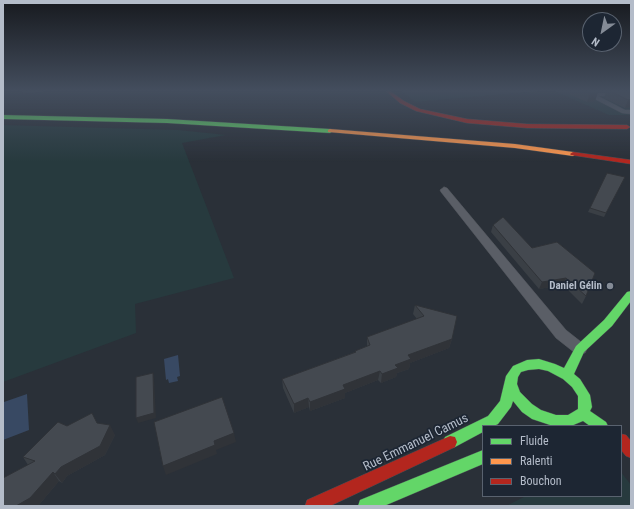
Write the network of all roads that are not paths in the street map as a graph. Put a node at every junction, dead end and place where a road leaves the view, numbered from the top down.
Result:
1 (144, 115) edge
2 (436, 115) edge
3 (3, 117) edge
4 (630, 126) edge
5 (631, 154) edge
6 (631, 162) edge
7 (444, 190) dead end
8 (631, 294) edge
9 (580, 349) junction
10 (566, 375) junction
11 (511, 384) junction
12 (583, 413) junction
13 (556, 421) junction
14 (483, 425) edge
15 (548, 425) edge
16 (600, 425) edge
17 (482, 426) edge
18 (622, 441) edge
19 (631, 451) edge
20 (482, 457) edge
21 (313, 506) edge
22 (366, 506) edge

1 - 5 main road
2 - 4 main road
3 - 6 main road
7 - 9 lane
8 - 9 main road
9 - 10 main road
10 - 11 main road
10 - 12 main road
11 - 13 main road
11 - 14 main road, Rue Emmanuel Camus
12 - 13 main road
12 - 16 main road
13 - 15 main road
17 - 21 main road, Rue Emmanuel Camus
18 - 19 main road
20 - 22 main road

